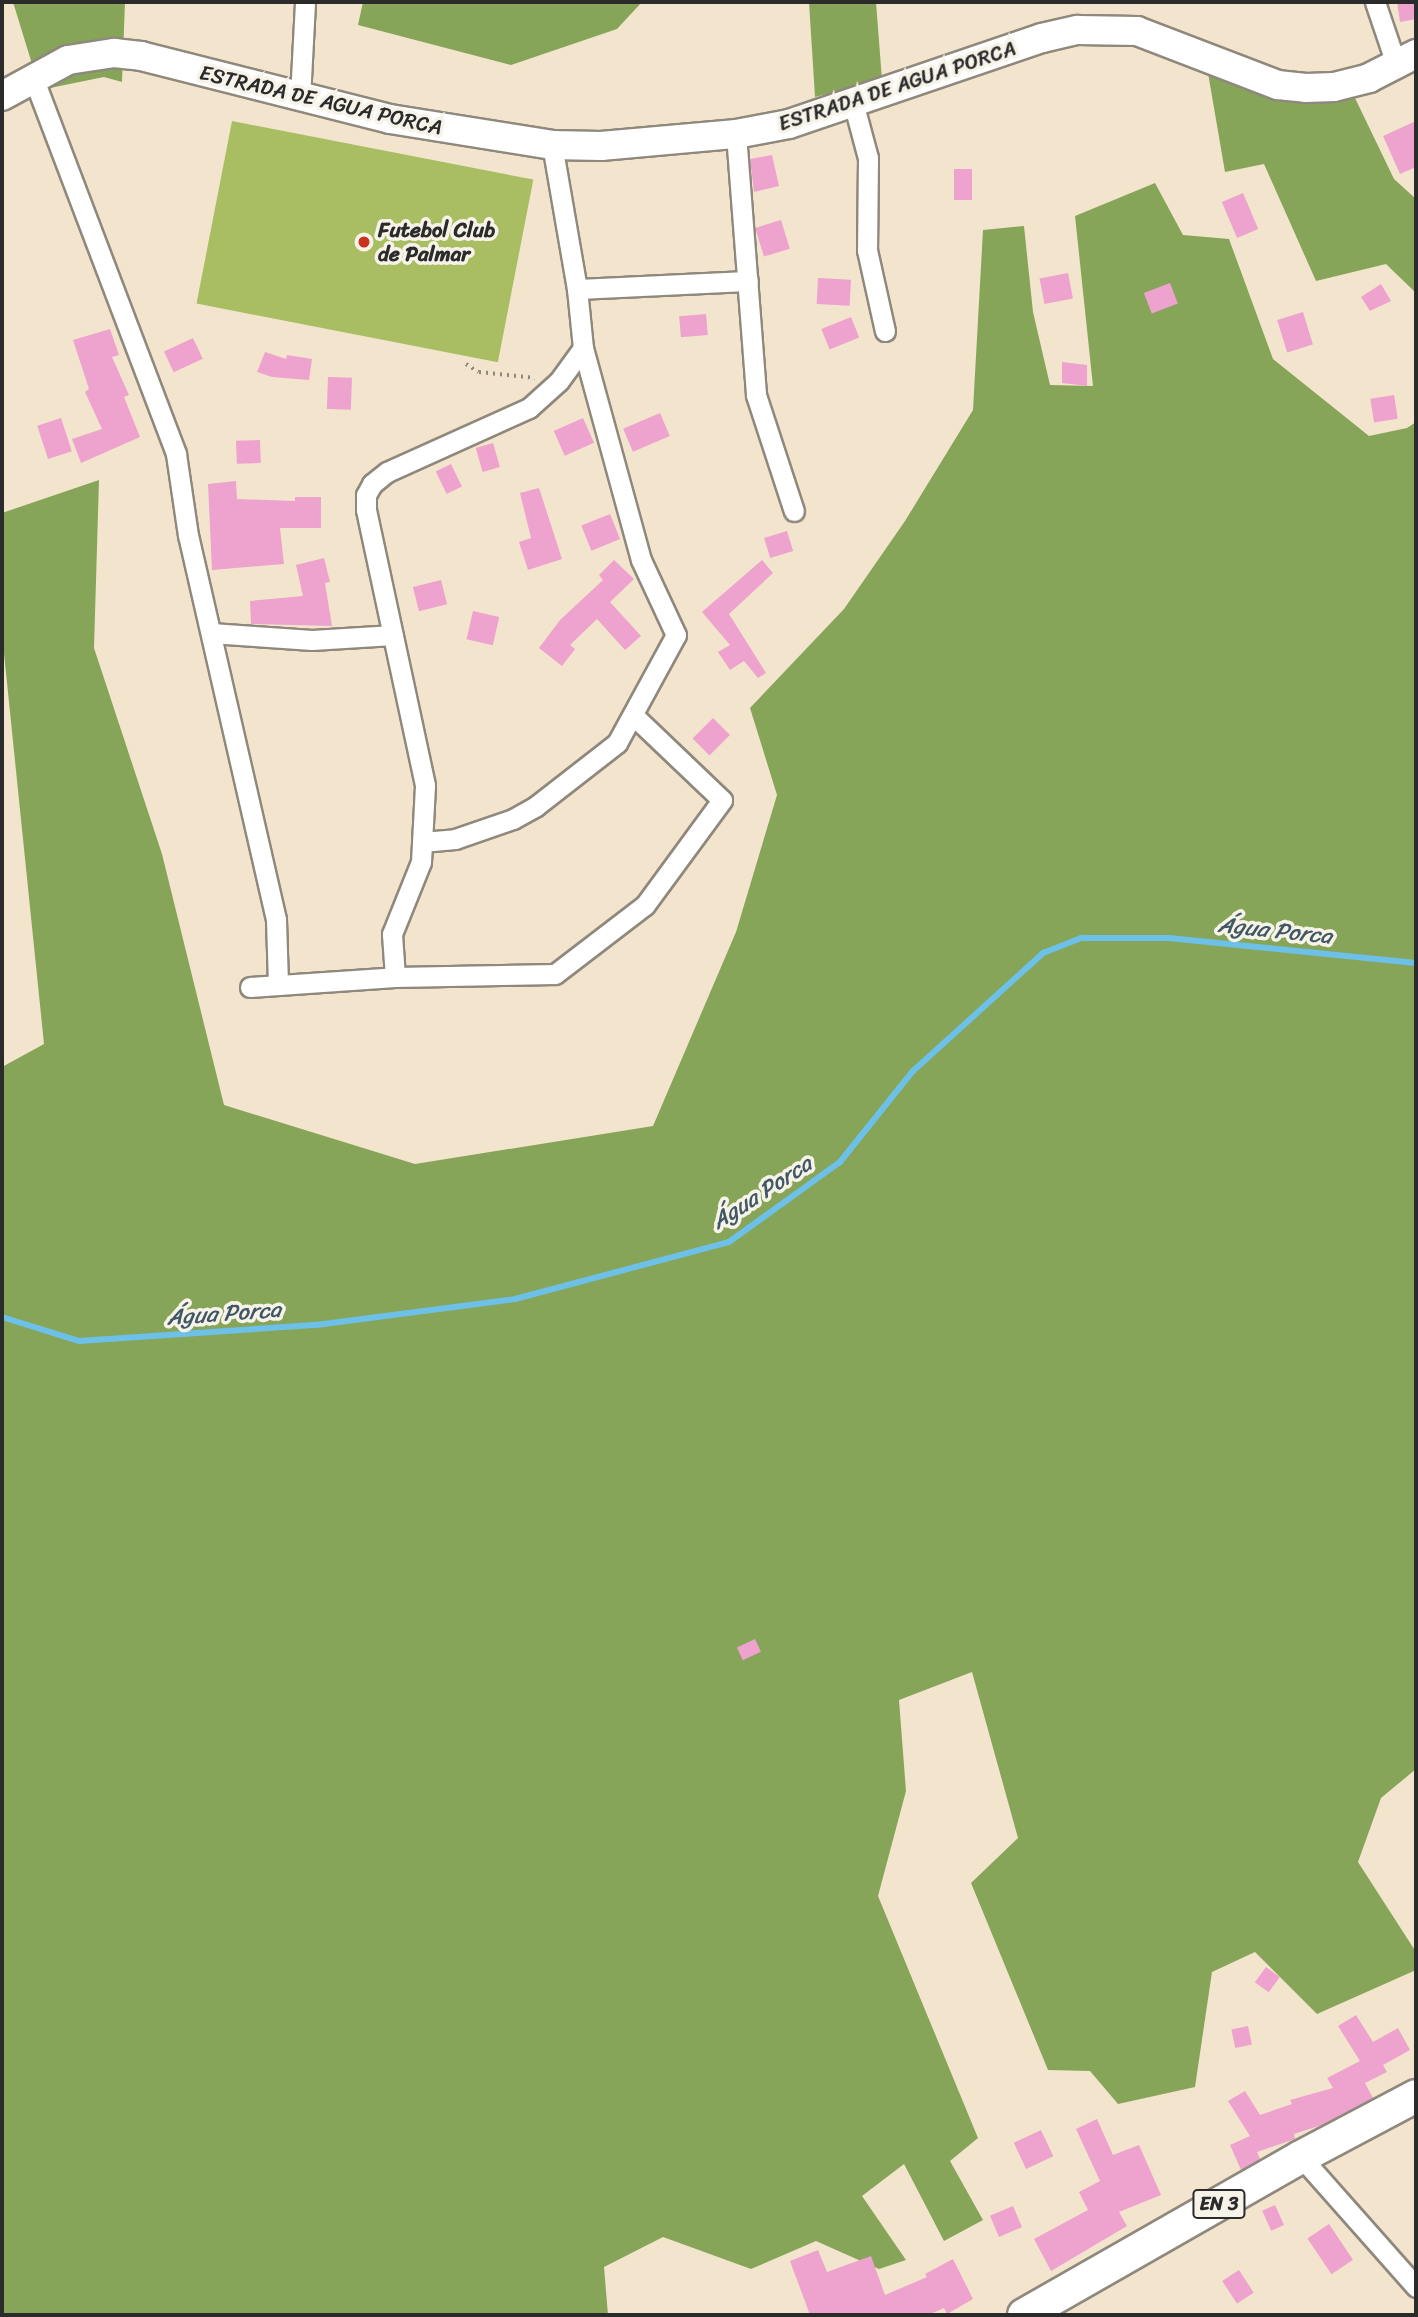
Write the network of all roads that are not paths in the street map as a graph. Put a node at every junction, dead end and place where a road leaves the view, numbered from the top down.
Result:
1 (305, 2) edge
2 (1375, 2) edge
3 (1406, 59) edge
4 (33, 77) junction
5 (2, 96) edge
6 (300, 98) junction
7 (853, 102) junction
8 (736, 134) junction
9 (552, 145) junction
10 (748, 281) junction
11 (577, 289) junction
12 (885, 331) dead end
13 (583, 348) junction
14 (794, 511) dead end
15 (211, 633) junction
16 (393, 635) junction
17 (633, 715) junction
18 (422, 842) junction
19 (395, 977) junction
20 (278, 985) junction
21 (250, 987) dead end
22 (1416, 2096) edge
23 (1301, 2157) junction
24 (1416, 2287) edge
25 (1024, 2315) edge

1 - 6 street
2 - 3 street
3 - 7 main road, ESTRADA DE AGUA PORCA
4 - 5 main road, ESTRADA DE AGUA PORCA
4 - 6 main road, ESTRADA DE AGUA PORCA
4 - 15 street
6 - 9 main road, ESTRADA DE AGUA PORCA
7 - 8 main road, ESTRADA DE AGUA PORCA
7 - 12 street
8 - 9 main road, ESTRADA DE AGUA PORCA
8 - 10 street
9 - 11 street
10 - 11 street
10 - 14 street
11 - 13 street
13 - 16 street
13 - 17 street
15 - 16 street
15 - 20 street
16 - 18 street
17 - 18 street
17 - 19 street
18 - 19 street
19 - 20 street
20 - 21 street
22 - 23 main road, EN 3
23 - 24 street
23 - 25 main road, EN 3

